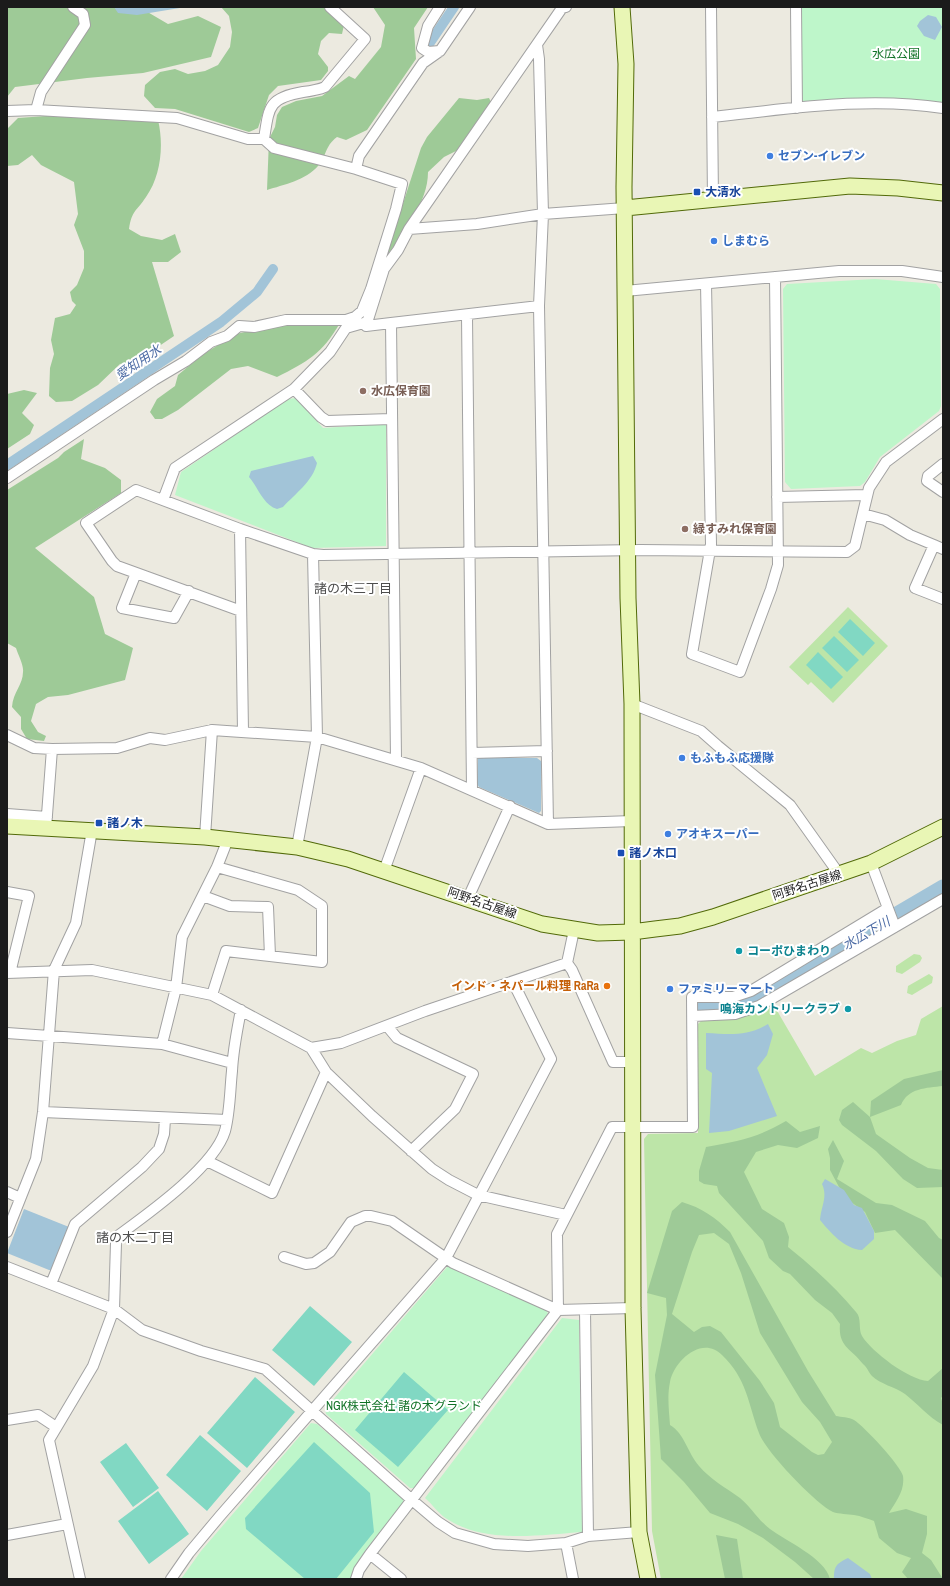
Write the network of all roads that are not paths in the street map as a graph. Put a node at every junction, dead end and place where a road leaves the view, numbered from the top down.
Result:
1 (73, 7) edge
2 (330, 7) edge
3 (440, 7) edge
4 (470, 7) edge
5 (566, 7) edge
6 (622, 7) edge
7 (711, 7) edge
8 (796, 7) edge
9 (537, 45) junction
10 (440, 51) junction
11 (798, 108) junction
12 (943, 108) edge
13 (36, 110) junction
14 (7, 111) edge
15 (712, 117) junction
16 (264, 139) junction
17 (356, 169) junction
18 (943, 193) edge
19 (713, 200) junction
20 (625, 208) junction
21 (543, 214) junction
22 (409, 229) junction
23 (775, 277) junction
24 (943, 277) edge
25 (706, 284) junction
26 (625, 291) junction
27 (539, 306) junction
28 (467, 316) junction
29 (367, 322) junction
30 (391, 323) junction
31 (294, 389) junction
32 (391, 419) junction
33 (943, 419) edge
34 (943, 464) edge
35 (7, 478) edge
36 (943, 492) edge
37 (867, 495) junction
38 (777, 496) junction
39 (163, 500) junction
40 (863, 514) junction
41 (240, 529) junction
42 (938, 547) edge
43 (777, 550) junction
44 (628, 551) junction
45 (711, 551) junction
46 (469, 552) junction
47 (544, 552) junction
48 (313, 554) junction
49 (394, 554) junction
50 (136, 573) junction
51 (189, 591) junction
52 (943, 599) edge
53 (241, 611) junction
54 (632, 704) junction
55 (212, 730) junction
56 (243, 732) junction
57 (7, 735) edge
58 (317, 737) junction
59 (52, 749) junction
60 (547, 751) junction
61 (472, 753) junction
62 (396, 759) junction
63 (421, 768) junction
64 (472, 790) junction
65 (510, 806) junction
66 (7, 814) edge
67 (632, 821) junction
68 (47, 822) junction
69 (548, 824) junction
70 (7, 826) edge
71 (943, 827) edge
72 (92, 830) junction
73 (205, 837) junction
74 (228, 839) junction
75 (297, 846) junction
76 (871, 863) junction
77 (217, 867) junction
78 (384, 871) junction
79 (839, 874) junction
80 (7, 892) edge
81 (203, 896) junction
82 (468, 898) junction
83 (943, 899) edge
84 (888, 910) junction
85 (895, 926) junction
86 (574, 930) junction
87 (632, 932) junction
88 (270, 956) junction
89 (567, 964) junction
90 (54, 970) junction
91 (9, 973) edge
92 (513, 982) junction
93 (176, 988) junction
94 (212, 995) junction
95 (241, 1010) junction
96 (693, 1016) junction
97 (387, 1026) junction
98 (7, 1033) edge
99 (49, 1035) junction
100 (162, 1044) junction
101 (311, 1048) junction
102 (633, 1062) junction
103 (232, 1063) junction
104 (326, 1072) junction
105 (43, 1112) junction
106 (165, 1119) junction
107 (227, 1120) junction
108 (633, 1128) junction
109 (411, 1151) junction
110 (207, 1161) junction
111 (7, 1192) edge
112 (478, 1195) junction
113 (20, 1198) junction
114 (566, 1215) junction
115 (7, 1232) edge
116 (284, 1257) dead end
117 (446, 1258) junction
118 (7, 1267) edge
119 (51, 1284) junction
120 (633, 1308) junction
121 (114, 1309) junction
122 (558, 1310) junction
123 (585, 1310) junction
124 (312, 1411) junction
125 (7, 1420) edge
126 (56, 1427) junction
127 (412, 1500) junction
128 (67, 1524) junction
129 (639, 1532) junction
130 (7, 1535) edge
131 (588, 1536) junction
132 (566, 1543) junction
133 (370, 1554) junction
134 (80, 1579) edge
135 (171, 1579) edge
136 (356, 1579) edge
137 (401, 1579) edge
138 (573, 1579) edge
139 (648, 1579) edge

1 - 13 street
2 - 16 street
3 - 10 street
4 - 10 street
5 - 9 street
6 - 20 street
7 - 15 street
8 - 11 street
9 - 21 street
9 - 22 street
10 - 17 street
11 - 12 street
11 - 15 street
13 - 14 street
13 - 16 street
15 - 19 street
16 - 17 street
17 - 35 street
18 - 19 street
19 - 20 street
20 - 21 street
20 - 26 street
21 - 22 street
21 - 27 street
22 - 29 street
23 - 24 street
23 - 25 street
23 - 38 street
25 - 26 street
25 - 45 street
26 - 44 street
27 - 28 street
27 - 47 street
28 - 30 street
28 - 46 street
29 - 30 street
29 - 31 street
30 - 32 street
31 - 32 street
31 - 39 street
32 - 49 street
33 - 37 street
34 - 36 street
37 - 38 street
37 - 40 street
38 - 43 street
39 - 41 street
39 - 50 street
40 - 42 street
40 - 43 street
41 - 48 street
41 - 53 street
42 - 52 street
43 - 45 street
43 - 45 street
44 - 45 street
44 - 47 street
44 - 54 street
46 - 47 street
46 - 49 street
46 - 61 street
47 - 60 street
48 - 49 street
48 - 58 street
49 - 62 street
50 - 51 street
50 - 51 street
51 - 53 street
53 - 56 street
54 - 67 street
54 - 79 street
55 - 56 street
55 - 59 street
55 - 73 street
56 - 58 street
57 - 59 street
58 - 62 street
58 - 75 street
59 - 68 street
60 - 61 street
60 - 69 street
61 - 64 street
62 - 63 street
63 - 64 street
63 - 78 street
64 - 65 street
65 - 69 street
65 - 82 street
66 - 68 street
67 - 69 street
67 - 87 street
68 - 70 street, 阿野名古屋線
68 - 72 street, 阿野名古屋線
71 - 76 street, 阿野名古屋線
72 - 73 street, 阿野名古屋線
72 - 90 street
73 - 74 street, 阿野名古屋線
74 - 75 street, 阿野名古屋線
74 - 77 street
75 - 78 street, 阿野名古屋線
76 - 79 street, 阿野名古屋線
76 - 84 street
77 - 81 street
77 - 88 street
78 - 82 street, 阿野名古屋線
79 - 87 street, 阿野名古屋線
80 - 91 street
81 - 88 street
81 - 93 street
82 - 86 street, 阿野名古屋線
83 - 85 street
84 - 85 street
84 - 96 street
85 - 96 street
86 - 87 street, 阿野名古屋線
86 - 89 street
87 - 102 street
88 - 94 street
89 - 92 street
89 - 102 street
90 - 91 street
90 - 93 street
90 - 99 street
92 - 97 street
92 - 112 street
93 - 94 street
93 - 100 street
94 - 95 street
95 - 101 street
95 - 103 street
96 - 108 street
97 - 101 street
97 - 109 street
98 - 99 street
99 - 100 street
99 - 105 street
100 - 103 street
101 - 104 street
102 - 108 street
103 - 107 street
104 - 109 street
104 - 110 street
105 - 106 street
105 - 113 street
106 - 107 street
106 - 119 street
107 - 110 street
108 - 114 street
108 - 120 street
109 - 112 street
110 - 121 street
111 - 113 street
112 - 114 street
112 - 117 street
113 - 115 street
114 - 122 street
116 - 117 street
117 - 122 street
117 - 124 street
118 - 119 street
119 - 121 street
120 - 123 street
120 - 129 street
121 - 124 street
121 - 126 street
122 - 123 street
122 - 127 street
123 - 131 street
124 - 127 street
124 - 135 street
125 - 126 street
126 - 128 street
127 - 132 street
127 - 133 street
128 - 130 street
128 - 134 street
129 - 131 street
129 - 139 street
131 - 132 street
132 - 138 street
133 - 136 street
133 - 137 street

